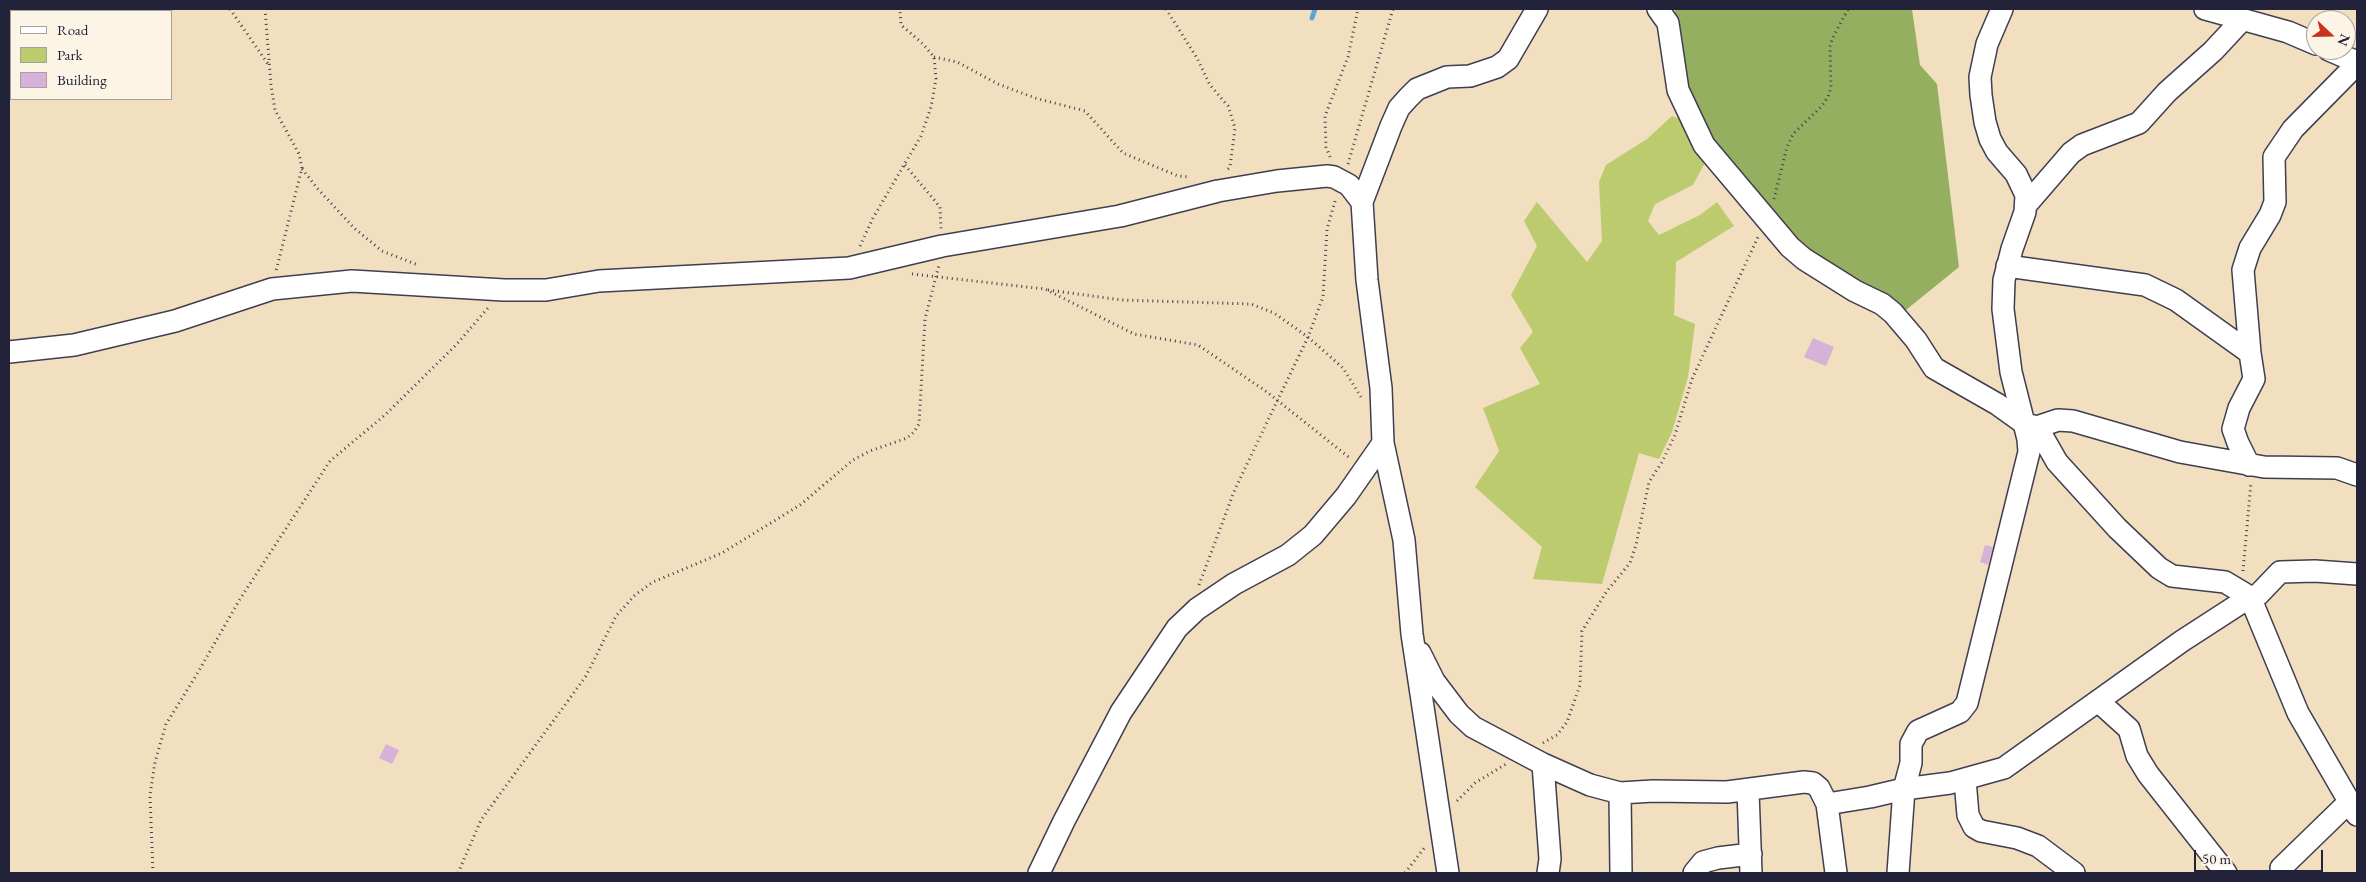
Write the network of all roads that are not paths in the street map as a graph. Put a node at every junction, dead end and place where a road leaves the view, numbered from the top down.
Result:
1 (1537, 9) edge
2 (1658, 9) edge
3 (2002, 9) edge
4 (2205, 9) edge
5 (2241, 21) junction
6 (2306, 40) edge
7 (2357, 63) edge
8 (1362, 202) junction
9 (2027, 204) junction
10 (2007, 266) junction
11 (9, 352) edge
12 (2250, 353) junction
13 (2031, 426) junction
14 (1383, 443) junction
15 (2249, 465) junction
16 (2357, 475) edge
17 (2357, 574) edge
18 (2245, 593) junction
19 (1412, 634) junction
20 (2098, 701) junction
21 (1543, 764) junction
22 (1965, 780) junction
23 (1904, 789) junction
24 (1748, 791) junction
25 (1620, 793) junction
26 (1827, 804) junction
27 (2353, 809) edge
28 (1751, 864) edge
29 (2281, 868) dead end
30 (1039, 873) edge
31 (1448, 873) edge
32 (1548, 873) edge
33 (1621, 873) edge
34 (1694, 873) edge
35 (1836, 873) edge
36 (1898, 873) edge
37 (2074, 873) edge
38 (2226, 873) edge

1 - 8 street
2 - 13 street
3 - 9 street
4 - 5 street
5 - 6 street
5 - 9 street
7 - 12 street
8 - 11 street
8 - 14 street
9 - 10 street
10 - 12 street
10 - 13 street
12 - 15 street
13 - 15 street
13 - 18 street
13 - 23 street
14 - 19 street
14 - 30 street
15 - 16 street
17 - 18 street
18 - 20 street
18 - 27 street
19 - 21 street
19 - 31 street
20 - 22 street
20 - 38 street
21 - 25 street
21 - 32 street
22 - 23 street
22 - 37 street
23 - 26 street
23 - 36 street
24 - 25 street
24 - 26 street
24 - 28 street
25 - 33 street
26 - 35 street
27 - 29 street
28 - 34 street

